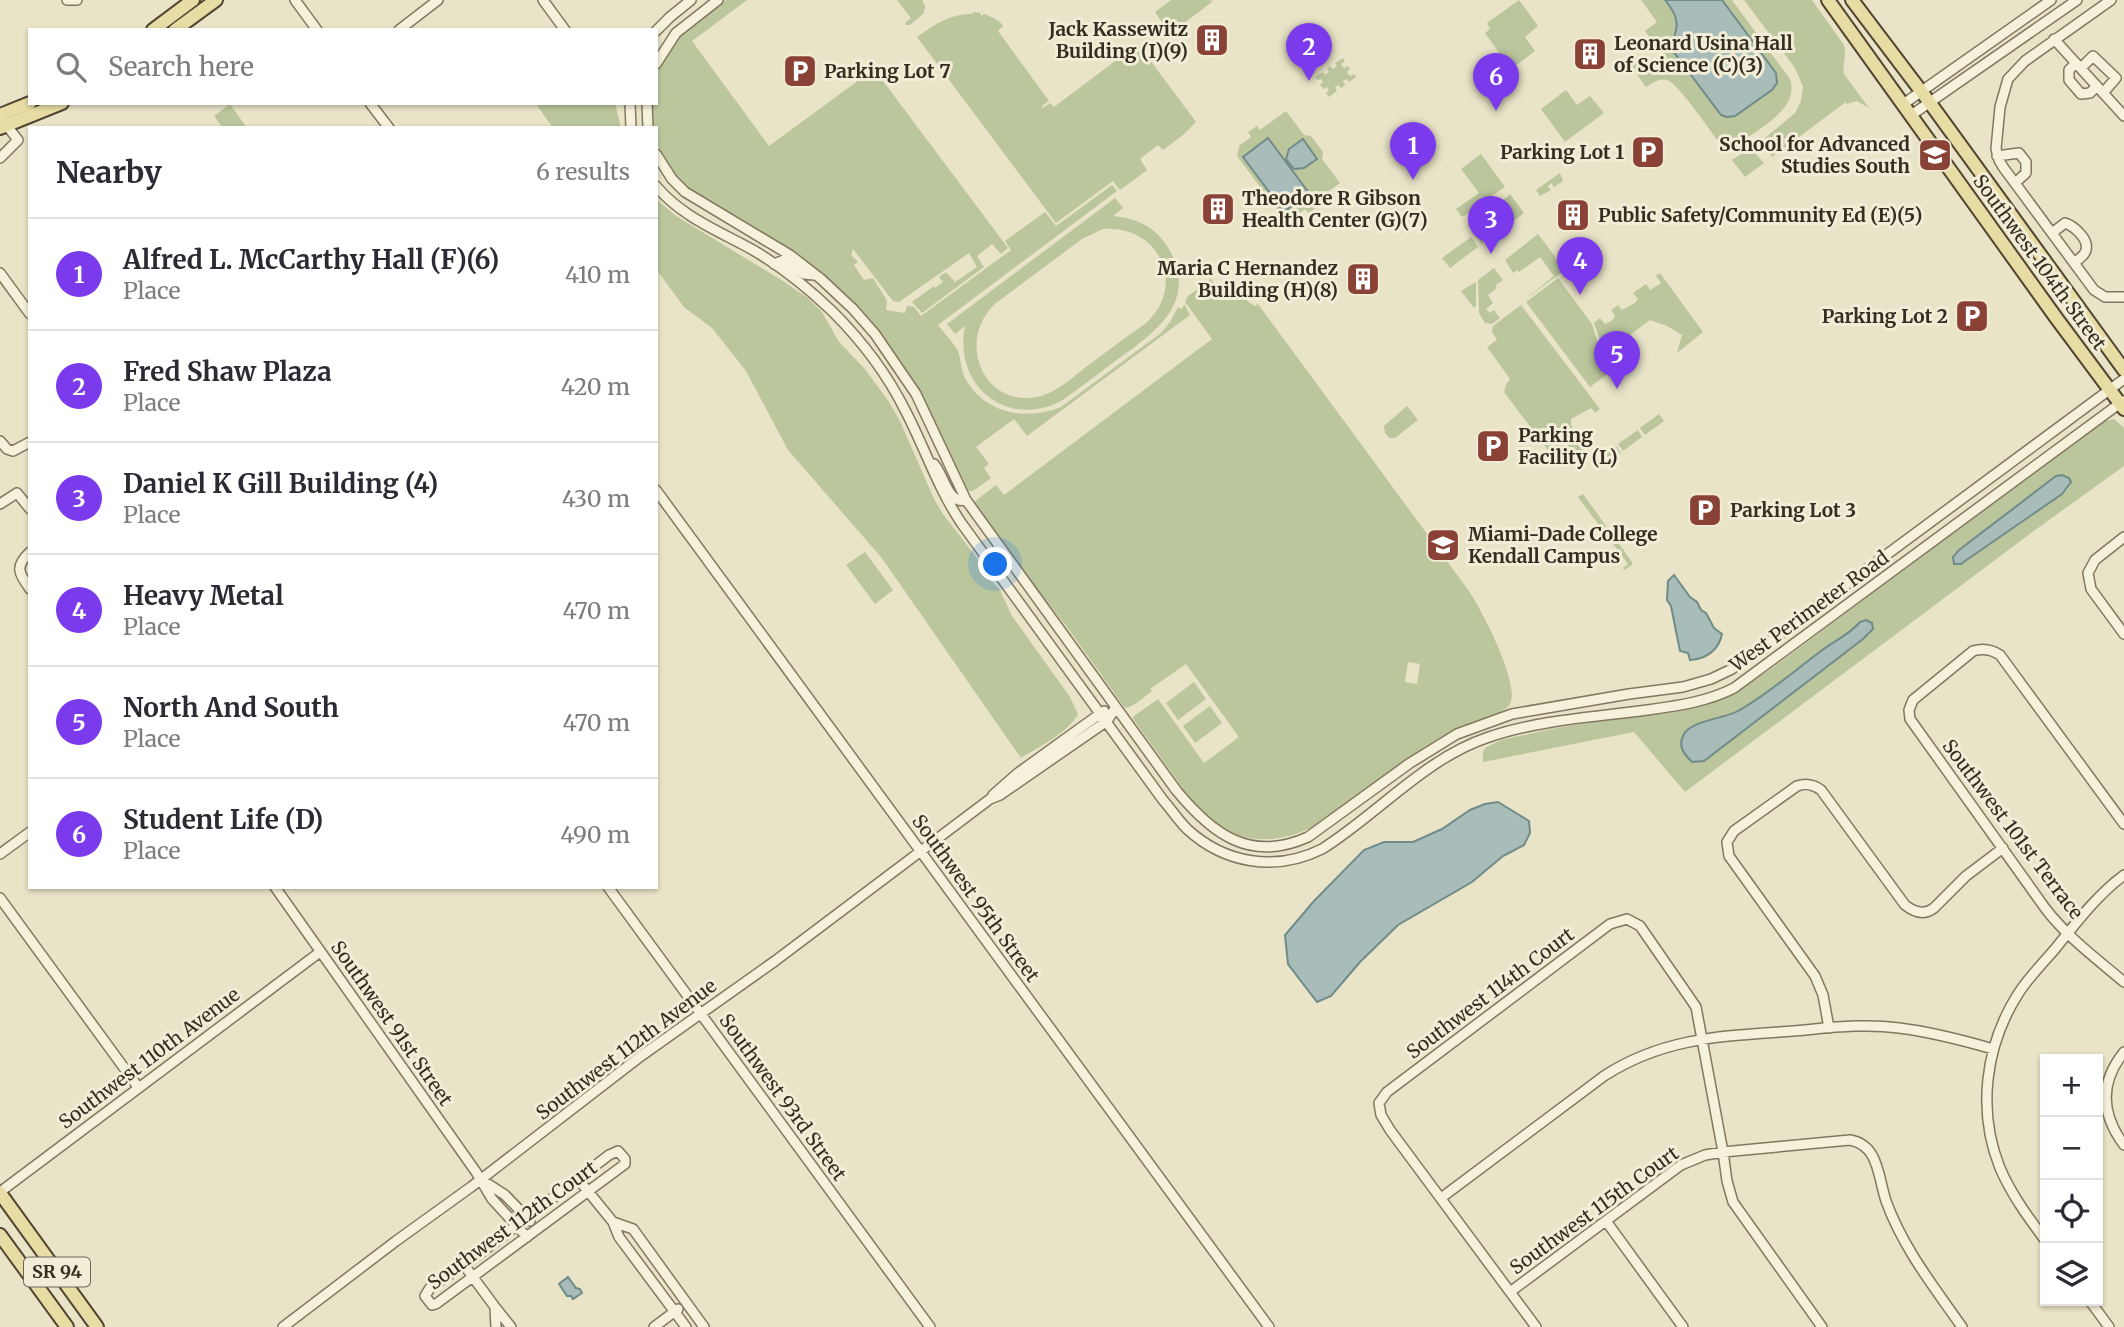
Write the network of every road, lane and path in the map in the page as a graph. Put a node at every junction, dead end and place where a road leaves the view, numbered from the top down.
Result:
1 (69, 0) edge
2 (77, 0) edge
3 (193, 0) edge
4 (216, 0) edge
5 (295, 0) edge
6 (438, 0) edge
7 (543, 0) edge
8 (691, 0) edge
9 (718, 0) edge
10 (1828, 0) edge
11 (1852, 0) edge
12 (2051, 0) edge
13 (2077, 0) edge
14 (2111, 0) edge
15 (2033, 13) junction
16 (2041, 25) junction
17 (156, 28) edge
18 (178, 28) edge
19 (316, 28) edge
20 (401, 28) edge
21 (564, 28) edge
22 (658, 29) edge
23 (2054, 39) junction
24 (658, 61) edge
25 (2079, 66) junction
26 (2100, 90) junction
27 (1921, 92) junction
28 (1930, 103) junction
29 (28, 104) edge
30 (55, 105) edge
31 (372, 105) edge
32 (630, 105) edge
33 (646, 105) edge
34 (1902, 105) junction
35 (2124, 116) edge
36 (1910, 117) junction
37 (2, 121) edge
38 (387, 126) edge
39 (631, 126) edge
40 (648, 126) edge
41 (1997, 156) junction
42 (658, 157) edge
43 (0, 158) edge
44 (2015, 183) junction
45 (658, 188) edge
46 (2052, 233) junction
47 (2074, 263) junction
48 (774, 264) junction
49 (0, 273) edge
50 (816, 275) junction
51 (2124, 297) edge
52 (28, 311) edge
53 (2124, 370) edge
54 (2124, 379) edge
55 (2109, 389) junction
56 (2123, 404) edge
57 (0, 441) edge
58 (28, 443) edge
59 (928, 457) junction
60 (17, 493) junction
61 (658, 493) edge
62 (28, 496) edge
63 (966, 500) junction
64 (0, 504) edge
65 (28, 507) edge
66 (2124, 537) edge
67 (28, 554) edge
68 (28, 586) edge
69 (2124, 634) edge
70 (1116, 707) junction
71 (1100, 712) junction
72 (1107, 722) junction
73 (990, 799) junction
74 (2124, 824) edge
75 (28, 833) edge
76 (2003, 848) junction
77 (920, 852) junction
78 (0, 854) edge
79 (2124, 874) edge
80 (276, 889) edge
81 (609, 889) edge
82 (0, 898) edge
83 (2068, 933) junction
84 (320, 952) junction
85 (2124, 982) edge
86 (701, 1014) junction
87 (1829, 1028) junction
88 (1702, 1038) junction
89 (1993, 1049) junction
90 (2124, 1052) edge
91 (138, 1087) junction
92 (2124, 1145) edge
93 (1723, 1152) junction
94 (578, 1179) junction
95 (481, 1180) junction
96 (0, 1192) edge
97 (588, 1192) junction
98 (1441, 1198) junction
99 (527, 1218) junction
100 (1606, 1221) junction
101 (613, 1222) junction
102 (517, 1226) junction
103 (537, 1229) junction
104 (2040, 1233) edge
105 (0, 1235) edge
106 (527, 1237) junction
107 (464, 1265) junction
108 (473, 1277) junction
109 (1510, 1292) junction
110 (686, 1303) junction
111 (2094, 1306) edge
112 (495, 1307) junction
113 (675, 1311) junction
114 (66, 1327) edge
115 (97, 1327) edge
116 (283, 1327) edge
117 (496, 1327) edge
118 (511, 1327) edge
119 (654, 1327) edge
120 (686, 1327) edge
121 (704, 1327) edge
122 (930, 1327) edge
123 (1269, 1327) edge
124 (1536, 1327) edge
125 (1683, 1327) edge
126 (1822, 1327) edge
127 (1962, 1327) edge
128 (2109, 1327) edge

1 - 2 street
3 - 17 main road
4 - 18 main road
5 - 19 street
6 - 20 street
7 - 21 street
8 - 22 street
9 - 24 street
10 - 34 main road, Southwest 104th Street
11 - 27 main road, Southwest 104th Street
12 - 15 street
13 - 16 street
14 - 23 street
15 - 16 street
15 - 27 street
16 - 28 street
23 - 25 street
23 - 41 street, Southwest 104th Street
25 - 26 street
25 - 26 street
25 - 26 street
26 - 35 street
27 - 28 main road, Southwest 104th Street
27 - 34 street
28 - 36 street
28 - 53 main road, Southwest 104th Street
29 - 37 main road
30 - 37 main road
31 - 38 street
32 - 39 street
33 - 40 street
34 - 36 main road, Southwest 104th Street
36 - 55 main road, Southwest 104th Street
37 - 43 street
41 - 44 street, Southwest 104th Street
41 - 44 street, Southwest 104th Street
42 - 50 street
44 - 46 street, Southwest 104th Street
45 - 48 street
46 - 47 street, Southwest 104th Street
46 - 47 street
47 - 51 street, Southwest 104th Street
48 - 50 street
48 - 59 street
49 - 52 street
50 - 63 street
54 - 55 street, West Perimeter Road
55 - 56 main road, Southwest 104th Street
55 - 70 street, West Perimeter Road
56 - 72 street, West Perimeter Road
57 - 58 street
59 - 63 street
59 - 71 street, West Perimeter Road
60 - 62 street
60 - 64 street
60 - 65 street
61 - 77 street, Southwest 95th Street
63 - 70 street
66 - 69 street
67 - 68 street
70 - 71 street, Southwest 112th Avenue
70 - 72 street, Southwest 112th Avenue
71 - 72 street, West Perimeter Road
71 - 73 street, Southwest 112th Avenue
72 - 73 street, Southwest 112th Avenue
73 - 77 street, Southwest 112th Avenue
74 - 76 street, Southwest 101st Terrace
75 - 78 street
76 - 83 street, Southwest 101st Terrace
76 - 87 street
77 - 86 street, Southwest 112th Avenue
77 - 123 street, Southwest 95th Street
79 - 83 street
80 - 84 street, Southwest 91st Street
81 - 86 street, Southwest 93rd Street
82 - 91 street
83 - 85 street, Southwest 101st Terrace
83 - 89 street
84 - 91 street, Southwest 110th Avenue
84 - 95 street, Southwest 91st Street
86 - 95 street, Southwest 112th Avenue
86 - 122 street, Southwest 93rd Street
87 - 88 street
87 - 89 street
88 - 93 street
88 - 98 street
88 - 98 street, Southwest 114th Court
89 - 104 street
90 - 92 street
91 - 96 street, Southwest 110th Avenue
93 - 100 street, Southwest 115th Court
93 - 126 street
93 - 127 street, Southwest 115th Court
94 - 97 street
94 - 97 street, Southwest 112th Court
94 - 99 street, Southwest 112th Court
95 - 99 street, Southwest 91st Street
95 - 102 street, Southwest 91st Street
95 - 116 street, Southwest 112th Avenue
96 - 115 main road, SR 94
97 - 101 street
97 - 103 street, Southwest 112th Court
98 - 109 street
99 - 102 street, Southwest 112th Court
99 - 103 street, Southwest 91st Street
100 - 109 street, Southwest 115th Court
100 - 125 street
101 - 110 street
101 - 113 street
102 - 106 street, Southwest 91st Street
102 - 107 street, Southwest 112th Court
103 - 106 street, Southwest 112th Court
105 - 114 main road, SR 94
106 - 108 street, Southwest 112th Court
107 - 108 street
107 - 108 street, Southwest 112th Court
108 - 112 street
109 - 124 street
110 - 113 street
110 - 121 street
111 - 128 street
112 - 117 street
112 - 118 street
113 - 119 street
113 - 120 street

